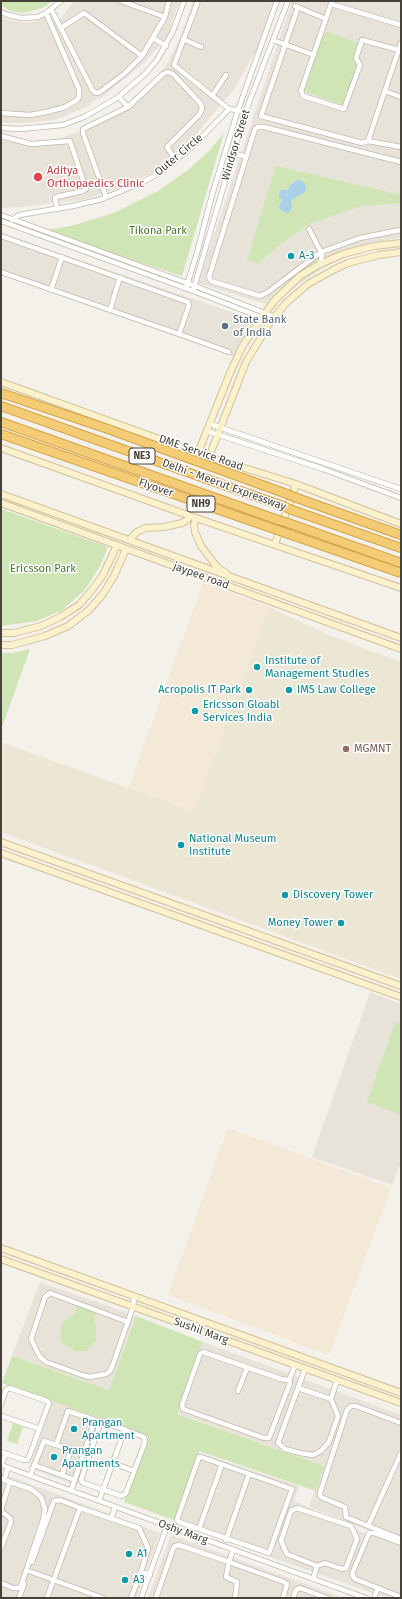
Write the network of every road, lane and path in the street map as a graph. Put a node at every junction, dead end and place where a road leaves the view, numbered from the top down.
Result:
1 (61, 1) edge
2 (121, 1) edge
3 (169, 1) edge
4 (184, 1) edge
5 (198, 1) edge
6 (277, 1) edge
7 (288, 1) edge
8 (331, 2) edge
9 (51, 10) junction
10 (1, 12) edge
11 (46, 14) junction
12 (165, 17) junction
13 (326, 19) junction
14 (401, 25) edge
15 (61, 28) junction
16 (153, 38) junction
17 (183, 39) junction
18 (273, 40) junction
19 (285, 44) junction
20 (166, 46) junction
21 (400, 46) edge
22 (201, 47) dead end
23 (314, 55) junction
24 (142, 56) junction
25 (226, 75) dead end
26 (385, 91) junction
27 (119, 96) junction
28 (212, 96) junction
29 (401, 97) edge
30 (128, 107) junction
31 (229, 109) junction
32 (238, 110) junction
33 (245, 113) junction
34 (1, 115) edge
35 (1, 128) edge
36 (1, 136) edge
37 (368, 141) junction
38 (401, 147) edge
39 (233, 153) junction
40 (246, 157) junction
41 (176, 160) junction
42 (401, 162) edge
43 (106, 197) junction
44 (57, 209) junction
45 (1, 215) edge
46 (13, 219) junction
47 (1, 221) edge
48 (10, 224) junction
49 (309, 230) dead end
50 (401, 230) edge
51 (1, 236) edge
52 (401, 243) edge
53 (100, 251) junction
54 (321, 252) junction
55 (401, 252) edge
56 (62, 257) junction
57 (98, 257) junction
58 (320, 265) junction
59 (1, 272) edge
60 (120, 277) junction
61 (187, 283) junction
62 (186, 288) junction
63 (194, 288) junction
64 (51, 290) junction
65 (110, 310) junction
66 (262, 316) junction
67 (273, 319) junction
68 (179, 334) junction
69 (229, 352) dead end
70 (1, 382) edge
71 (1, 393) edge
72 (1, 406) edge
73 (1, 422) edge
74 (210, 424) junction
75 (219, 427) junction
76 (207, 431) junction
77 (1, 434) edge
78 (217, 435) junction
79 (1, 448) edge
80 (198, 453) junction
81 (209, 457) junction
82 (373, 479) junction
83 (296, 484) junction
84 (369, 486) junction
85 (401, 489) edge
86 (3, 494) edge
87 (401, 498) edge
88 (1, 503) edge
89 (190, 516) junction
90 (196, 518) junction
91 (401, 524) edge
92 (401, 535) edge
93 (129, 540) junction
94 (275, 544) junction
95 (117, 545) junction
96 (401, 548) edge
97 (126, 549) junction
98 (401, 563) edge
99 (401, 573) edge
100 (234, 578) junction
101 (401, 588) edge
102 (1, 633) edge
103 (401, 638) edge
104 (1, 645) edge
105 (401, 648) edge
106 (1, 842) edge
107 (1, 853) edge
108 (401, 986) edge
109 (401, 997) edge
110 (1, 1248) edge
111 (1, 1259) edge
112 (134, 1296) junction
113 (133, 1307) junction
114 (128, 1322) junction
115 (295, 1365) junction
116 (247, 1368) junction
117 (305, 1369) junction
118 (289, 1379) junction
119 (337, 1380) junction
120 (298, 1388) junction
121 (238, 1391) dead end
122 (401, 1393) edge
123 (331, 1399) junction
124 (401, 1403) edge
125 (1, 1404) edge
126 (1, 1416) edge
127 (401, 1423) edge
128 (40, 1429) junction
129 (125, 1429) junction
130 (56, 1445) junction
131 (71, 1450) junction
132 (3, 1453) edge
133 (401, 1453) edge
134 (84, 1454) junction
135 (113, 1463) junction
136 (222, 1464) junction
137 (1, 1465) edge
138 (34, 1465) junction
139 (8, 1468) junction
140 (134, 1471) junction
141 (249, 1474) junction
142 (62, 1475) junction
143 (30, 1476) junction
144 (2, 1479) edge
145 (75, 1480) junction
146 (10, 1482) junction
147 (103, 1490) junction
148 (71, 1491) junction
149 (99, 1501) junction
150 (115, 1507) junction
151 (80, 1508) junction
152 (111, 1519) junction
153 (167, 1526) junction
154 (368, 1526) junction
155 (198, 1529) junction
156 (226, 1539) junction
157 (401, 1539) edge
158 (401, 1543) edge
159 (224, 1546) junction
160 (1, 1548) edge
161 (233, 1550) junction
162 (229, 1562) junction
163 (317, 1566) junction
164 (29, 1571) junction
165 (141, 1572) junction
166 (150, 1575) junction
167 (313, 1579) junction
168 (54, 1580) junction
169 (1, 1583) edge
170 (378, 1588) junction
171 (401, 1597) edge
172 (19, 1598) edge
173 (47, 1598) edge
174 (103, 1598) edge
175 (131, 1598) edge
176 (142, 1598) edge
177 (156, 1598) edge
178 (235, 1598) edge
179 (283, 1598) edge
180 (293, 1598) edge
181 (328, 1598) edge
182 (366, 1598) edge
183 (374, 1598) edge

1 - 9 street
2 - 12 street
3 - 12 street
4 - 20 street
5 - 17 street
6 - 32 street, Windsor Street
7 - 18 street, Windsor Street
8 - 13 street
8 - 14 street
9 - 11 street
9 - 15 street
10 - 11 street
11 - 34 street
12 - 16 street
13 - 19 street
13 - 23 street
15 - 24 street
15 - 24 street
16 - 20 street
16 - 24 street
17 - 22 street
17 - 28 street
18 - 19 street
18 - 33 street, Windsor Street
19 - 23 street
19 - 37 street
20 - 27 street
21 - 23 street
21 - 26 street
25 - 28 street
26 - 29 street
26 - 37 street
27 - 30 street
27 - 35 street
28 - 31 street
30 - 41 street
30 - 43 street
31 - 32 street
31 - 41 street, Outer Circle
32 - 33 street
32 - 61 street, Windsor Street
33 - 39 street, Windsor Street
36 - 44 street
37 - 38 street
39 - 40 street
39 - 63 street, Windsor Street
40 - 42 street
40 - 54 street
41 - 43 street, Outer Circle
43 - 44 street, Outer Circle
44 - 46 street, Outer Circle
45 - 46 street
46 - 48 street
46 - 53 street
47 - 48 street
48 - 57 street
49 - 54 street
50 - 54 street
51 - 56 street
52 - 58 street
53 - 57 street
53 - 61 street
54 - 58 street
55 - 67 street
56 - 60 street
56 - 64 street
57 - 62 street
58 - 66 street
59 - 64 street
60 - 65 street
60 - 68 street
61 - 62 street, Windsor Street
61 - 63 street
62 - 63 street
63 - 66 street
64 - 65 street
65 - 68 street
66 - 67 street
66 - 74 street
67 - 75 street
68 - 69 street
70 - 80 street, DME Service Road
71 - 92 highway, bridge
72 - 96 highway, Delhi - Meerut Expressway / NE3, bridge
73 - 98 highway, Delhi - Meerut Expressway / NE3, bridge
74 - 75 street
74 - 76 street
75 - 78 street
75 - 82 street
76 - 78 street
76 - 80 street
77 - 99 highway, Flyover / NH9, bridge
78 - 81 street
78 - 84 street
79 - 89 street
80 - 81 street, DME Service Road
81 - 83 street, DME Service Road
82 - 84 street
82 - 85 street
83 - 91 street, DME Service Road
83 - 94 street
84 - 87 street
86 - 88 street
86 - 93 street
88 - 95 street, jaypee road
89 - 90 street
89 - 93 street
90 - 94 street
90 - 100 street
93 - 100 street
94 - 101 street
95 - 97 street, jaypee road
95 - 102 street
97 - 104 street
97 - 105 street, jaypee road
100 - 103 street
106 - 108 street
107 - 109 street
110 - 112 street, Sushil Marg
111 - 113 street, Sushil Marg
112 - 113 street
112 - 122 street, Sushil Marg
113 - 114 street
113 - 115 street, Sushil Marg
114 - 114 street
115 - 117 street, Sushil Marg
115 - 118 street
116 - 118 street
116 - 118 street
116 - 121 street
117 - 119 street, Sushil Marg
117 - 120 street
119 - 123 street
119 - 124 street, Sushil Marg
120 - 123 street
120 - 123 street
125 - 128 street
126 - 128 street
127 - 154 street
128 - 132 street
129 - 135 street
129 - 140 street
129 - 147 street
130 - 131 street
130 - 134 street
130 - 138 street
131 - 134 street
131 - 142 street
132 - 137 street
133 - 154 street
134 - 145 street
135 - 140 street
135 - 147 street
136 - 141 street
136 - 155 street
136 - 155 street
137 - 139 street, Oshy Marg
138 - 142 street
138 - 143 street
139 - 143 street, Oshy Marg
139 - 144 street
140 - 147 street
141 - 156 street
141 - 156 street
142 - 145 street
143 - 148 street, Oshy Marg
144 - 146 street
145 - 148 street
146 - 160 street
146 - 169 street
147 - 149 street
148 - 149 street, Oshy Marg
149 - 150 street, Oshy Marg
150 - 152 street
150 - 153 street, Oshy Marg
151 - 152 street
151 - 164 street
151 - 168 street
152 - 165 street
153 - 159 street, Oshy Marg
153 - 166 street
154 - 157 street
155 - 156 street
156 - 159 street
158 - 170 street
159 - 161 street, Oshy Marg
161 - 162 street
161 - 167 street, Oshy Marg
162 - 177 street
162 - 178 street
162 - 179 street
163 - 163 street
163 - 167 street
164 - 168 street
164 - 172 street
165 - 166 street
165 - 175 street
166 - 176 street
167 - 182 street, Oshy Marg
168 - 173 street
168 - 174 street
170 - 171 street
170 - 183 street
180 - 181 street

